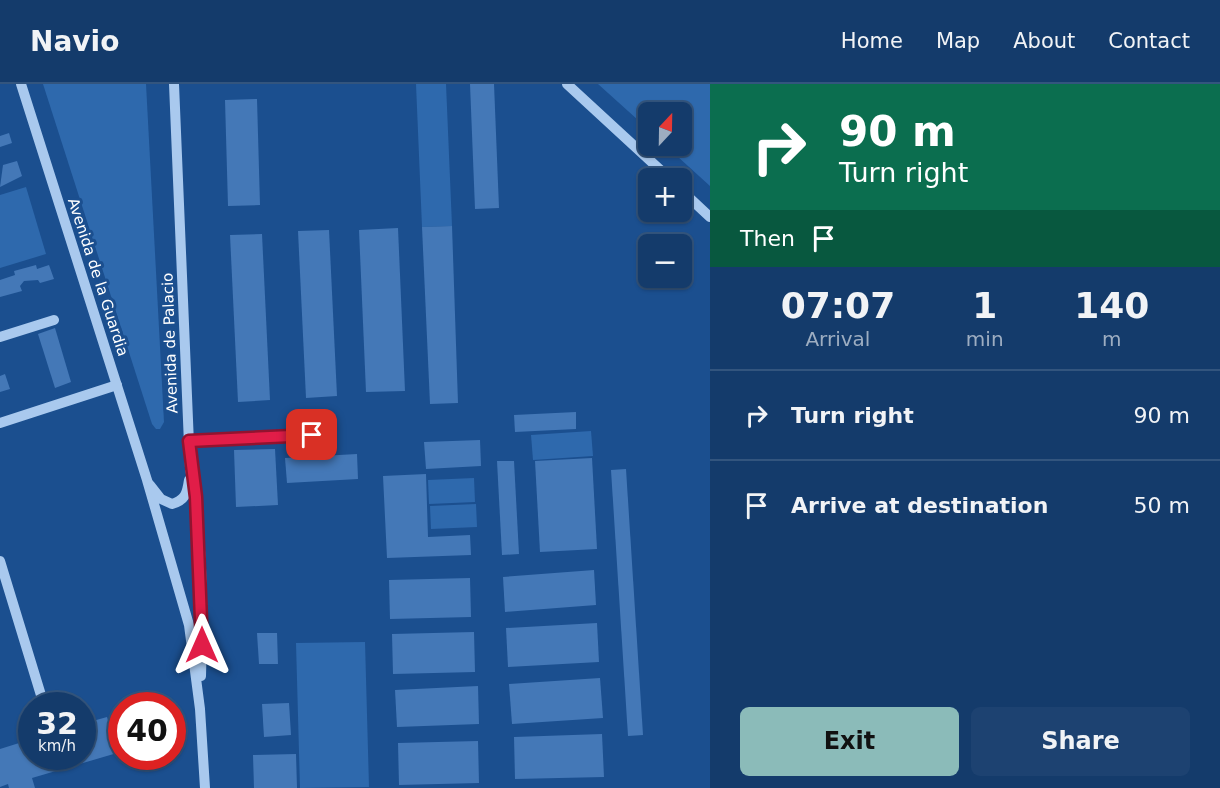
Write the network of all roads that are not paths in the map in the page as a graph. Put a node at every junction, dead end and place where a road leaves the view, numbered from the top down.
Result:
1 (21, 84) edge
2 (174, 84) edge
3 (567, 84) edge
4 (658, 168) edge
5 (692, 200) edge
6 (710, 217) edge
7 (54, 320) dead end
8 (0, 337) edge
9 (117, 385) junction
10 (0, 423) edge
11 (312, 435) dead end
12 (189, 441) junction
13 (190, 468) junction
14 (147, 480) junction
15 (0, 561) edge
16 (40, 692) edge
17 (200, 709) junction
18 (205, 788) edge

1 - 9 street, Avenida de la Guardia
2 - 12 street, Avenida de Palacio
3 - 4 street
5 - 6 street
7 - 8 street
9 - 10 street
9 - 14 street, Avenida de la Guardia
11 - 12 street
12 - 13 street, Avenida de Palacio
13 - 14 street, Avenida de la Guardia
13 - 17 street, Avenida de Palacio
14 - 17 street, Avenida de la Guardia
15 - 16 street
17 - 18 street

